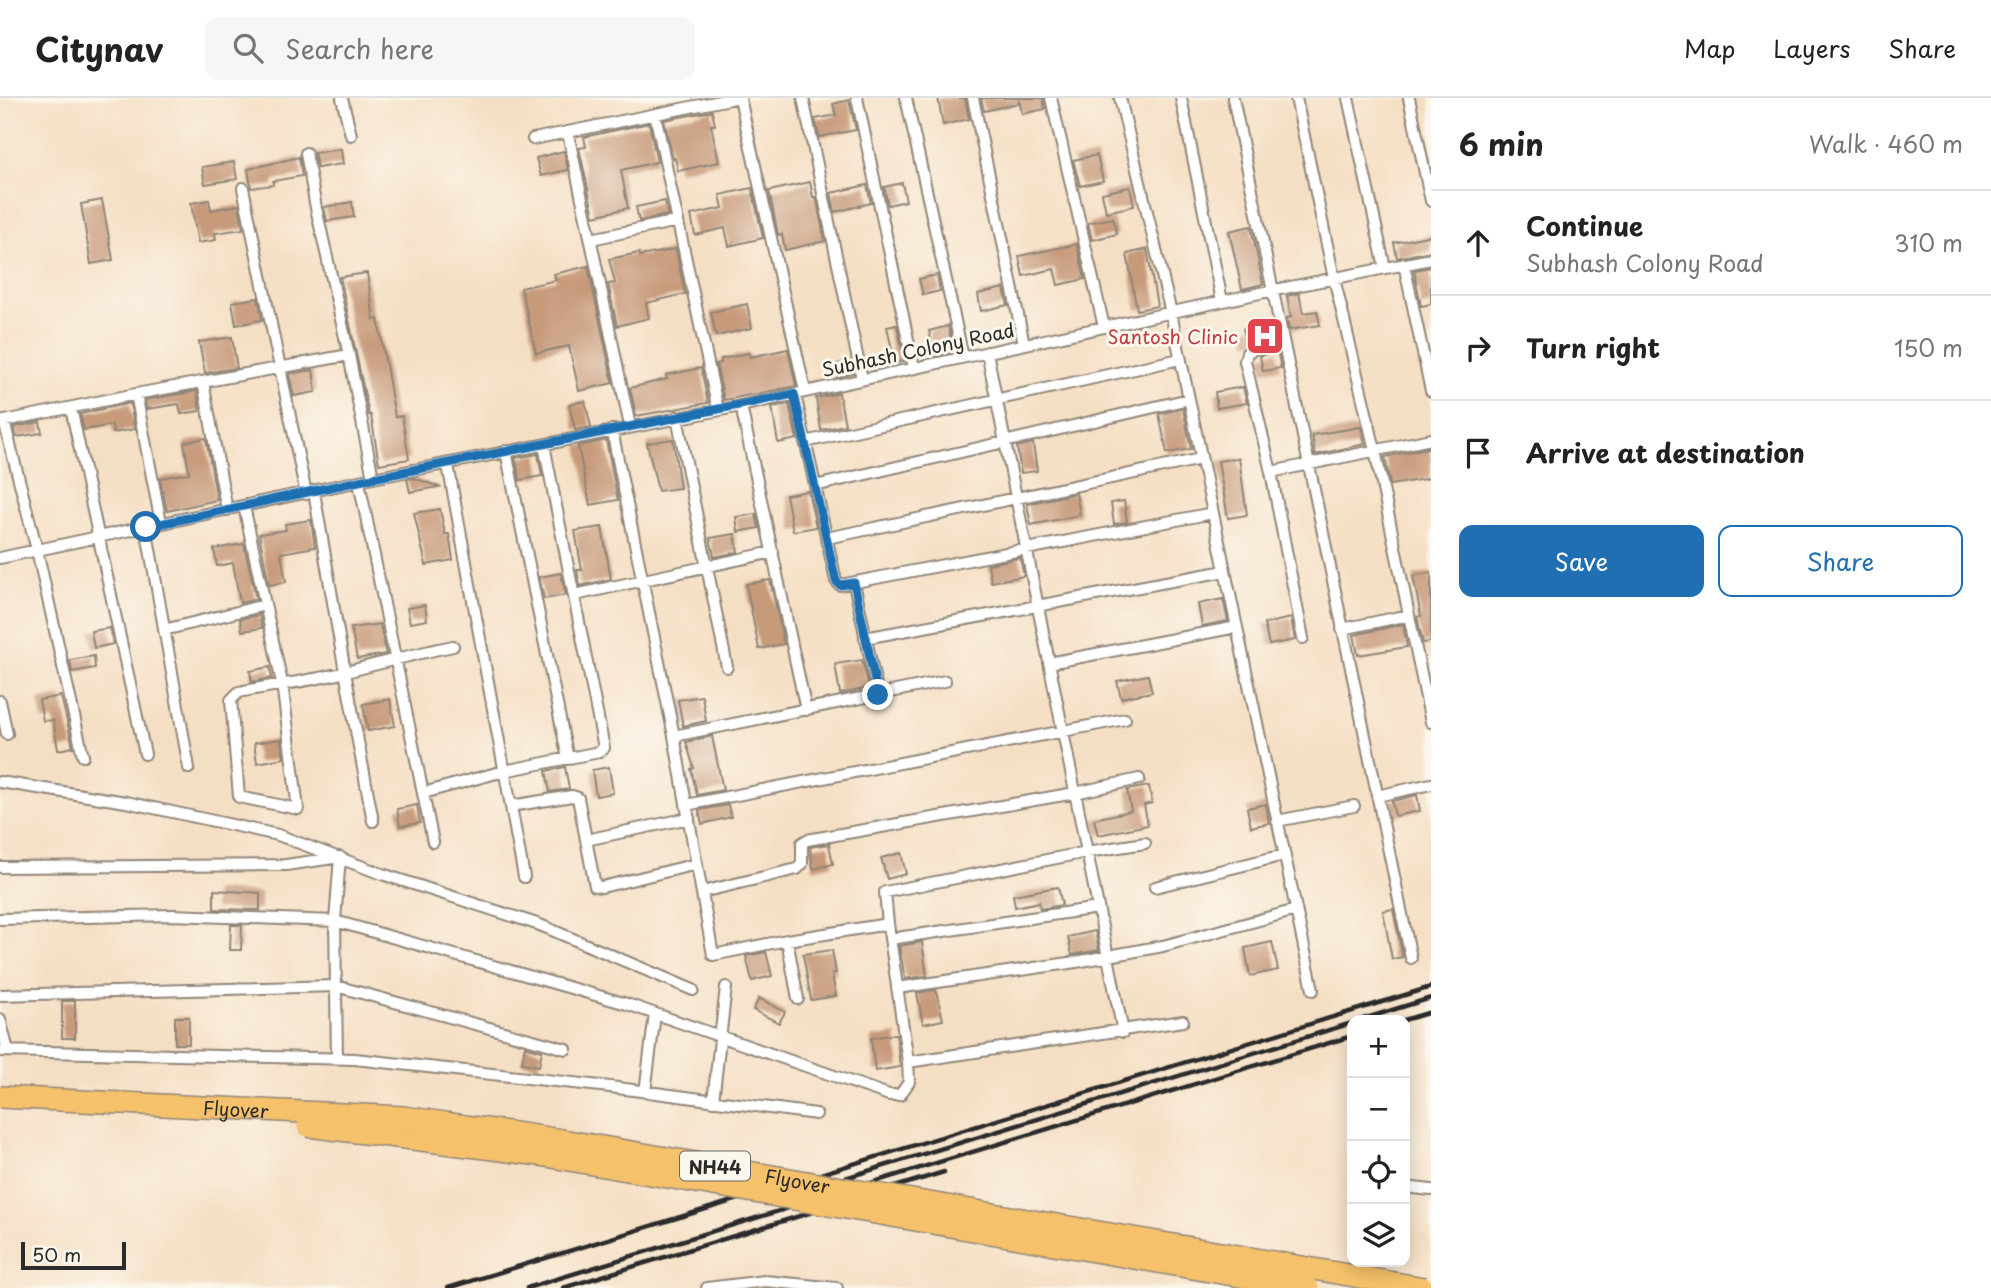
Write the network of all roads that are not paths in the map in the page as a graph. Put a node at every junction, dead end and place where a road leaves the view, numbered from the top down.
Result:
1 (342, 98) edge
2 (738, 98) edge
3 (803, 98) edge
4 (857, 98) edge
5 (906, 98) edge
6 (973, 98) edge
7 (1051, 98) edge
8 (1120, 98) edge
9 (1181, 98) edge
10 (1233, 98) edge
11 (1296, 98) edge
12 (1348, 98) edge
13 (1409, 98) edge
14 (692, 102) edge
15 (655, 114) junction
16 (568, 133) junction
17 (351, 135) dead end
18 (533, 139) dead end
19 (306, 153) dead end
20 (243, 188) dead end
21 (1431, 201) edge
22 (678, 221) junction
23 (591, 239) junction
24 (1431, 259) edge
25 (1404, 264) junction
26 (1385, 268) junction
27 (1334, 278) junction
28 (1272, 290) junction
29 (1222, 302) junction
30 (1171, 313) junction
31 (1104, 327) junction
32 (1283, 340) junction
33 (1024, 344) junction
34 (987, 352) junction
35 (349, 355) junction
36 (963, 357) junction
37 (1180, 359) junction
38 (280, 368) junction
39 (914, 368) junction
40 (862, 379) junction
41 (203, 382) junction
42 (1431, 391) edge
43 (800, 393) junction
44 (136, 394) junction
45 (1189, 399) junction
46 (996, 400) junction
47 (741, 406) junction
48 (71, 408) junction
49 (718, 410) junction
50 (677, 418) junction
51 (2, 421) edge
52 (630, 426) junction
53 (612, 430) junction
54 (1431, 439) edge
55 (805, 442) junction
56 (1004, 442) junction
57 (544, 445) junction
58 (1375, 450) junction
59 (506, 451) junction
60 (1201, 459) junction
61 (1308, 464) junction
62 (448, 465) junction
63 (1270, 472) junction
64 (373, 478) junction
65 (359, 482) junction
66 (815, 486) junction
67 (310, 493) junction
68 (1016, 499) junction
69 (244, 506) junction
70 (227, 510) junction
71 (1213, 513) junction
72 (162, 523) junction
73 (146, 527) junction
74 (100, 537) junction
75 (827, 538) junction
76 (37, 550) junction
77 (1026, 550) junction
78 (773, 552) junction
79 (0, 558) edge
80 (706, 566) junction
81 (1225, 571) junction
82 (642, 579) junction
83 (854, 583) junction
84 (575, 595) junction
85 (265, 605) junction
86 (1037, 606) junction
87 (1409, 615) junction
88 (1237, 626) junction
89 (1342, 629) junction
90 (164, 630) junction
91 (865, 638) junction
92 (1303, 638) dead end
93 (453, 646) dead end
94 (395, 658) junction
95 (1049, 663) junction
96 (727, 667) dead end
97 (345, 672) junction
98 (945, 681) dead end
99 (282, 683) junction
100 (878, 695) junction
101 (0, 701) edge
102 (806, 710) junction
103 (1125, 719) dead end
104 (1431, 722) edge
105 (1062, 730) junction
106 (7, 734) dead end
107 (674, 736) junction
108 (145, 754) dead end
109 (83, 757) dead end
110 (568, 759) junction
111 (189, 768) dead end
112 (504, 771) junction
113 (1139, 779) dead end
114 (0, 782) edge
115 (1431, 785) edge
116 (423, 793) junction
117 (1075, 793) junction
118 (1377, 796) junction
119 (686, 804) junction
120 (511, 806) junction
121 (1354, 806) dead end
122 (689, 818) junction
123 (373, 821) dead end
124 (1277, 821) junction
125 (586, 840) junction
126 (433, 842) dead end
127 (1144, 843) dead end
128 (1087, 852) junction
129 (1284, 855) junction
130 (340, 857) junction
131 (697, 864) junction
132 (0, 867) edge
133 (524, 877) dead end
134 (1155, 887) dead end
135 (702, 892) junction
136 (1098, 908) junction
137 (1296, 910) junction
138 (0, 919) edge
139 (335, 921) junction
140 (888, 925) junction
141 (890, 939) junction
142 (787, 940) junction
143 (1108, 956) junction
144 (1411, 958) dead end
145 (336, 986) junction
146 (726, 987) dead end
147 (897, 988) junction
148 (693, 990) dead end
149 (1313, 990) dead end
150 (0, 995) edge
151 (797, 999) dead end
152 (655, 1014) junction
153 (0, 1019) edge
154 (1183, 1021) dead end
155 (1123, 1032) junction
156 (719, 1036) junction
157 (566, 1049) dead end
158 (4, 1051) edge
159 (337, 1059) junction
160 (908, 1062) junction
161 (645, 1092) junction
162 (0, 1097) edge
163 (713, 1101) junction
164 (0, 1109) edge
165 (816, 1114) dead end
166 (1410, 1188) edge
167 (1431, 1190) edge
168 (707, 1288) edge
169 (837, 1288) edge
170 (1308, 1288) edge
171 (1424, 1288) edge

1 - 17 street
2 - 14 street
2 - 43 street
3 - 40 street
4 - 39 street
5 - 36 street
6 - 33 street
7 - 31 street
8 - 30 street
9 - 29 street
10 - 28 street
11 - 27 street
12 - 26 street
13 - 21 street
14 - 15 street
15 - 16 street
15 - 22 street
16 - 18 street
16 - 23 street
19 - 35 street
20 - 38 street
22 - 23 street
22 - 49 street
23 - 52 street
24 - 25 street, Subhash Colony Road
25 - 26 street, Subhash Colony Road
25 - 42 street
26 - 27 street, Subhash Colony Road
27 - 28 street, Subhash Colony Road
27 - 58 street
28 - 29 street, Subhash Colony Road
28 - 32 street
29 - 30 street, Subhash Colony Road
30 - 31 street, Subhash Colony Road
30 - 37 street
31 - 33 street, Subhash Colony Road
32 - 61 street
32 - 63 street
33 - 34 street, Subhash Colony Road
34 - 36 street, Subhash Colony Road
34 - 46 street
35 - 38 street
35 - 64 street
36 - 39 street, Subhash Colony Road
37 - 45 street
37 - 46 street
38 - 41 street
38 - 67 street
39 - 40 street, Subhash Colony Road
40 - 43 street, Subhash Colony Road
41 - 44 street
41 - 70 street
43 - 47 street, Subhash Colony Road
43 - 55 street
44 - 48 street
44 - 72 street
45 - 56 street
45 - 60 street
46 - 55 street
46 - 56 street
47 - 49 street, Subhash Colony Road
47 - 78 street
48 - 51 street
48 - 74 street
49 - 50 street, Subhash Colony Road
50 - 52 street, Subhash Colony Road
50 - 80 street
51 - 76 street
52 - 53 street, Subhash Colony Road
53 - 57 street, Subhash Colony Road
53 - 82 street
54 - 58 street
55 - 66 street
56 - 66 street
56 - 68 street
57 - 59 street, Subhash Colony Road
57 - 84 street
58 - 61 street
58 - 87 street
59 - 62 street, Subhash Colony Road
59 - 110 street
60 - 68 street
60 - 71 street
61 - 63 street
61 - 89 street
62 - 64 street, Subhash Colony Road
62 - 112 street
63 - 92 street
64 - 65 street, Subhash Colony Road
65 - 67 street, Subhash Colony Road
65 - 94 street
66 - 75 street
67 - 69 street, Subhash Colony Road
67 - 97 street
68 - 75 street
68 - 77 street
69 - 70 street, Subhash Colony Road
69 - 85 street
70 - 72 street, Subhash Colony Road
71 - 77 street
71 - 81 street
72 - 73 street, Subhash Colony Road
73 - 74 street, Subhash Colony Road
73 - 90 street
74 - 76 street, Subhash Colony Road
74 - 108 street
75 - 83 street
76 - 79 street, Subhash Colony Road
76 - 109 street
77 - 83 street
77 - 86 street
78 - 80 street
78 - 102 street
80 - 82 street
80 - 96 street
81 - 86 street
81 - 88 street
82 - 84 street
82 - 107 street
83 - 91 street
84 - 110 street
85 - 90 street
85 - 99 street
86 - 91 street
86 - 95 street
87 - 89 street
87 - 104 street
88 - 95 street
88 - 124 street
89 - 118 street
90 - 111 street
91 - 100 street
93 - 94 street
94 - 97 street
94 - 116 street
95 - 105 street
97 - 99 street
97 - 123 street
98 - 100 street
99 - 99 street
100 - 102 street
101 - 106 street
102 - 107 street
103 - 105 street
105 - 117 street
105 - 119 street
107 - 119 street
110 - 112 street
112 - 116 street
112 - 120 street
113 - 117 street
114 - 130 street
115 - 118 street
116 - 126 street
117 - 128 street
117 - 135 street
118 - 144 street
119 - 122 street
120 - 125 street
120 - 133 street
121 - 124 street
122 - 125 street
122 - 131 street
124 - 129 street
125 - 131 street
127 - 128 street
128 - 136 street
128 - 140 street
129 - 134 street
129 - 137 street
130 - 132 street
130 - 139 street
130 - 148 street
131 - 135 street
135 - 142 street
136 - 141 street
136 - 143 street
137 - 143 street
137 - 149 street
138 - 139 street
139 - 145 street
139 - 152 street
140 - 141 street
140 - 142 street
141 - 147 street
142 - 151 street
143 - 147 street
143 - 155 street
145 - 150 street
145 - 157 street
145 - 159 street
146 - 156 street
147 - 160 street
152 - 156 street
152 - 161 street
153 - 158 street
154 - 155 street
155 - 160 street
156 - 160 street
156 - 163 street
158 - 159 street
159 - 161 street
161 - 163 street
162 - 171 highway, Flyover / NH44, bridge
163 - 165 street
164 - 170 highway, Flyover / NH44, bridge
166 - 167 street
168 - 169 street

